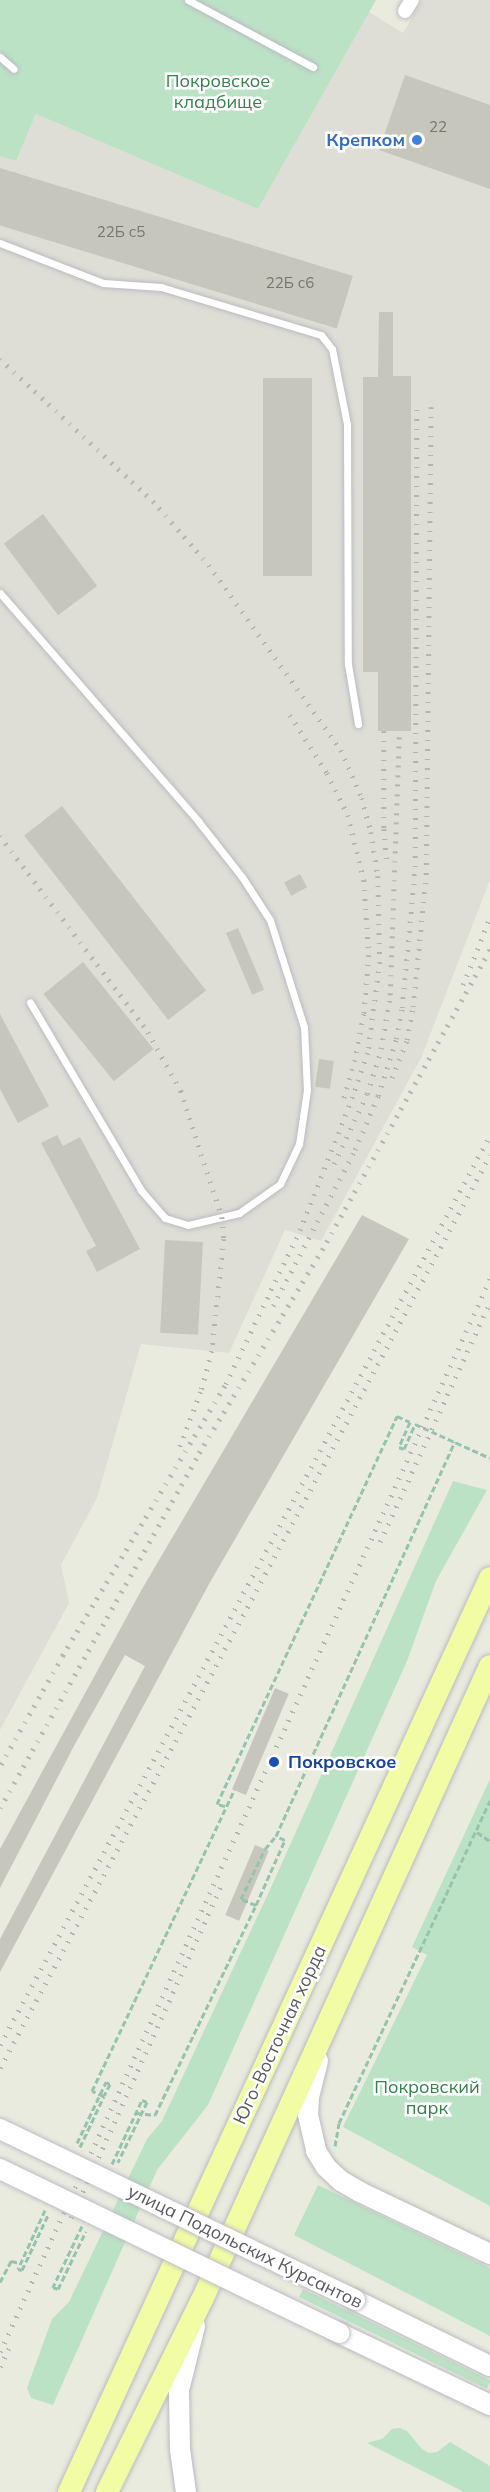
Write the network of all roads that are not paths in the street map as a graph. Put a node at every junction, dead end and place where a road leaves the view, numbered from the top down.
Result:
1 (188, 0) edge
2 (0, 57) edge
3 (313, 67) dead end
4 (14, 69) dead end
5 (0, 243) edge
6 (0, 593) edge
7 (358, 724) dead end
8 (30, 1002) dead end
9 (490, 1578) edge
10 (490, 1666) edge
11 (331, 2012) junction
12 (0, 2129) edge
13 (0, 2169) edge
14 (490, 2254) edge
15 (202, 2300) junction
16 (490, 2366) edge
17 (490, 2405) edge
18 (69, 2492) edge
19 (107, 2492) edge
20 (186, 2492) edge

1 - 3 lane
2 - 4 lane
5 - 7 lane
6 - 8 lane
9 - 18 main road, Юго-Восточная хорда
10 - 11 main road, Юго-Восточная хорда
11 - 14 main road
11 - 15 main road, Юго-Восточная хорда
12 - 16 main road, улица Подольских Курсантов, bridge
13 - 17 main road, улица Подольских Курсантов, bridge
15 - 19 main road, Юго-Восточная хорда
15 - 20 main road

